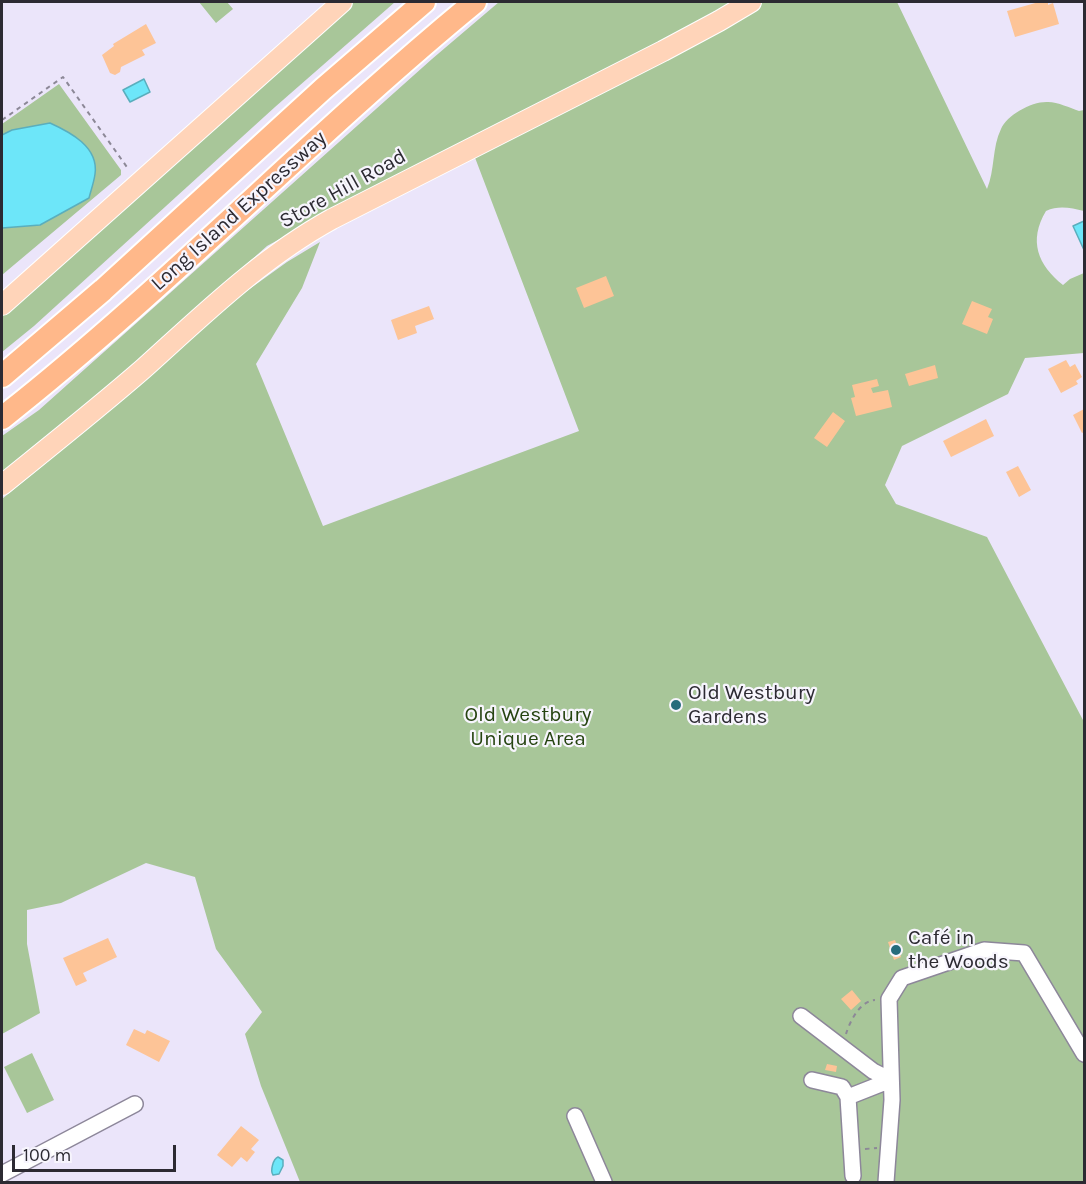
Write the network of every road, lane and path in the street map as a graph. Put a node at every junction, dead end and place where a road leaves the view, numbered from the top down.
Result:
1 (342, 2) edge
2 (424, 2) edge
3 (475, 2) edge
4 (751, 2) edge
5 (2, 120) edge
6 (130, 171) dead end
7 (2, 305) edge
8 (2, 376) edge
9 (2, 418) edge
10 (2, 485) edge
11 (890, 999) junction
12 (801, 1016) dead end
13 (842, 1046) junction
14 (1084, 1054) edge
15 (812, 1080) dead end
16 (891, 1080) junction
17 (848, 1097) junction
18 (135, 1104) dead end
19 (575, 1116) dead end
20 (889, 1146) junction
21 (852, 1151) junction
22 (2, 1174) edge
23 (853, 1176) dead end
24 (604, 1182) edge
25 (886, 1182) edge

1 - 7 main road
2 - 8 highway, Long Island Expressway
3 - 9 highway, Long Island Expressway
4 - 10 main road, Store Hill Road
5 - 6 path
11 - 13 path
11 - 14 street
11 - 16 street
12 - 13 street
13 - 16 street
15 - 17 street
16 - 17 street
16 - 20 street
17 - 21 street
18 - 22 street
19 - 24 street
20 - 21 path
20 - 25 street
21 - 23 street

